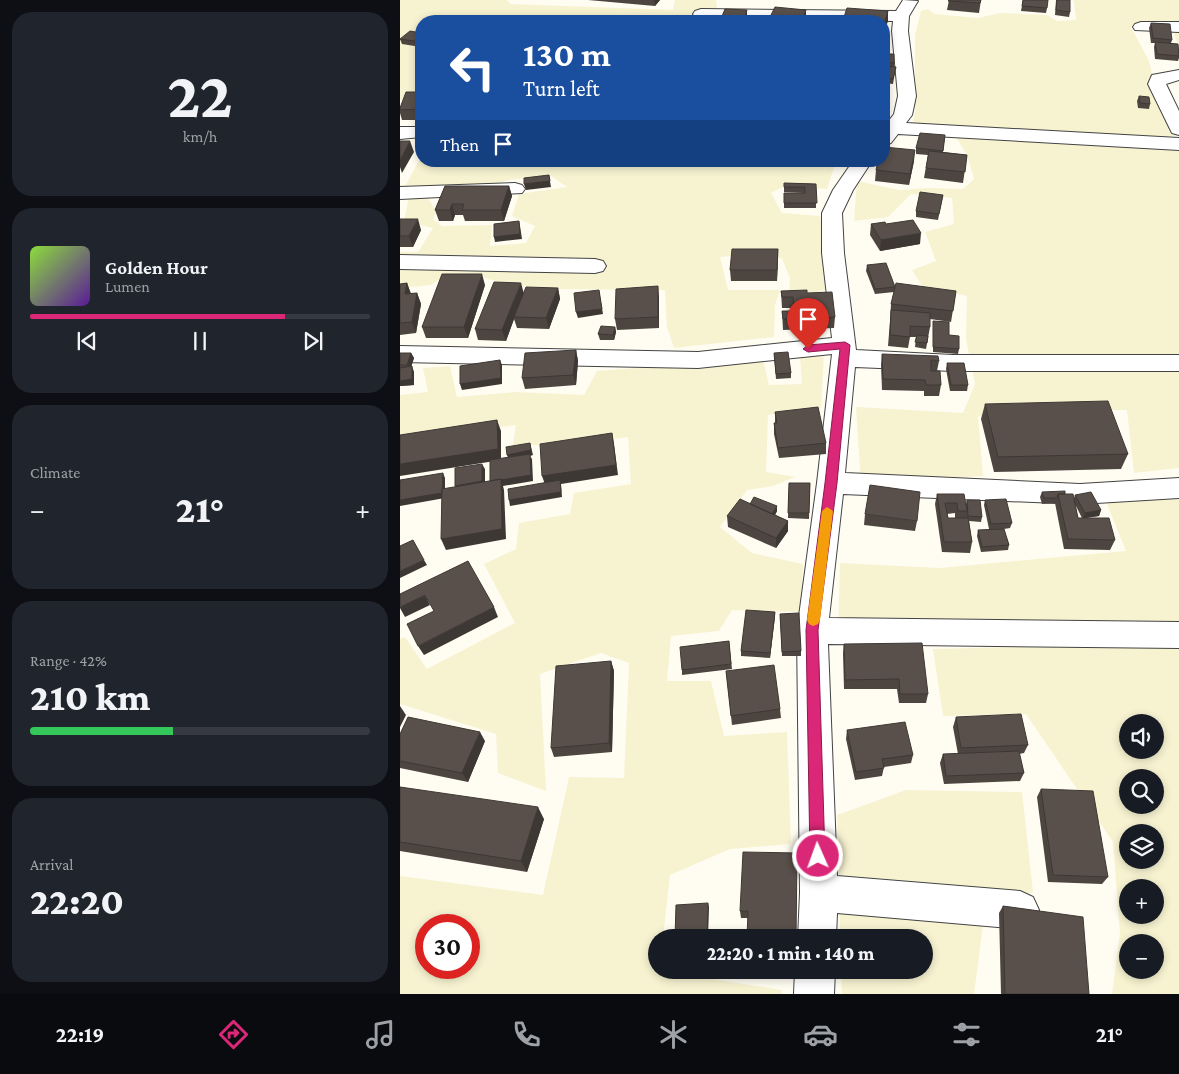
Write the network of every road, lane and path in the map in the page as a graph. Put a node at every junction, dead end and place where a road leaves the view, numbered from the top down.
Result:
1 (911, 0) edge
2 (701, 14) dead end
3 (801, 15) edge
4 (890, 16) edge
5 (901, 16) junction
6 (1140, 27) dead end
7 (1179, 27) edge
8 (890, 56) edge
9 (903, 56) junction
10 (1179, 75) edge
11 (891, 124) edge
12 (1179, 129) edge
13 (415, 132) edge
14 (400, 133) edge
15 (1179, 144) edge
16 (859, 167) edge
17 (515, 189) dead end
18 (400, 193) edge
19 (400, 262) edge
20 (595, 266) dead end
21 (845, 352) junction
22 (400, 354) edge
23 (1179, 363) edge
24 (831, 483) junction
25 (1179, 488) edge
26 (812, 630) junction
27 (1179, 635) edge
28 (819, 893) junction
29 (1020, 910) edge
30 (817, 929) edge
31 (815, 979) edge
32 (814, 994) edge

1 - 5 street
2 - 3 street
4 - 5 street
5 - 9 street
6 - 7 street
8 - 9 street
9 - 11 street
10 - 12 street
11 - 15 street
13 - 14 street
16 - 21 street
17 - 18 street
19 - 20 street
21 - 22 street
21 - 23 street
21 - 24 street
24 - 25 street
24 - 26 street
26 - 27 street
26 - 28 street
28 - 29 street
28 - 30 street
31 - 32 street

